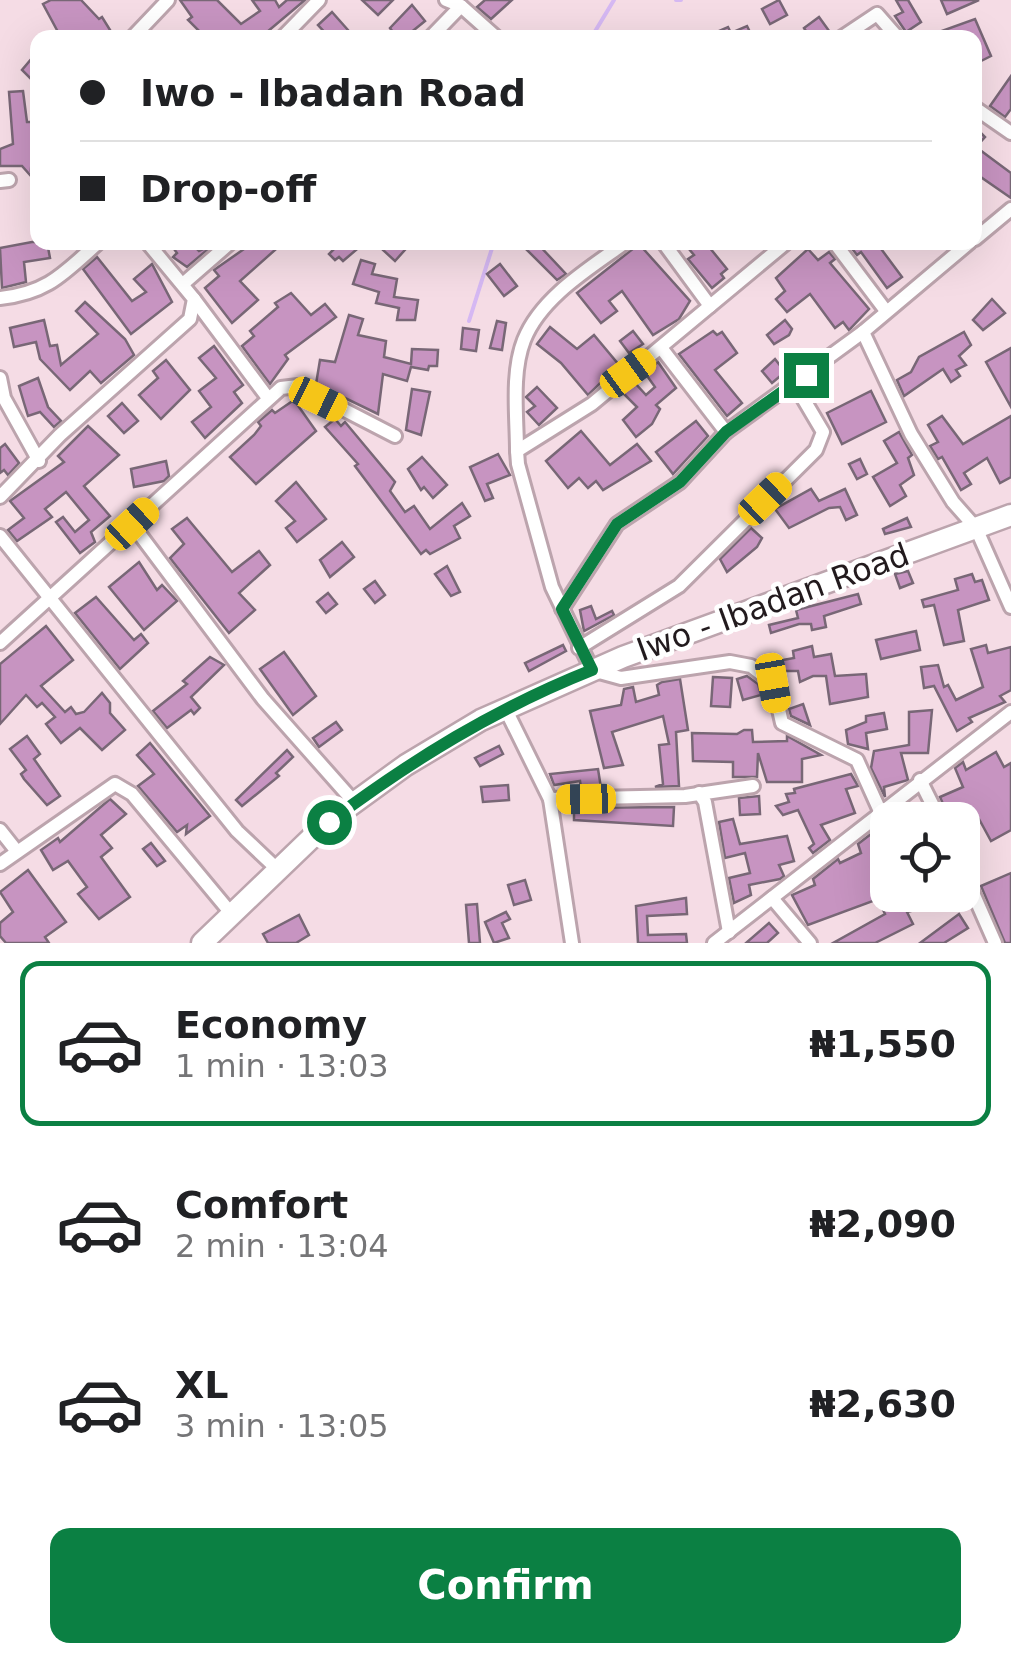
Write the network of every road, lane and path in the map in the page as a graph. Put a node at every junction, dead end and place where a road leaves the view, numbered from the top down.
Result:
1 (168, 0) edge
2 (319, 0) edge
3 (446, 0) edge
4 (460, 6) junction
5 (144, 30) edge
6 (290, 30) edge
7 (438, 30) edge
8 (488, 30) edge
9 (852, 30) edge
10 (891, 30) edge
11 (982, 113) edge
12 (1011, 133) edge
13 (1011, 210) edge
14 (982, 234) edge
15 (88, 250) edge
16 (155, 250) edge
17 (222, 250) edge
18 (616, 250) edge
19 (670, 250) edge
20 (777, 250) edge
21 (840, 250) edge
22 (962, 250) edge
23 (184, 283) junction
24 (0, 298) edge
25 (194, 300) junction
26 (710, 306) junction
27 (886, 311) junction
28 (864, 332) junction
29 (662, 349) junction
30 (0, 378) edge
31 (794, 383) junction
32 (268, 398) junction
33 (726, 432) junction
34 (395, 436) dead end
35 (517, 451) junction
36 (39, 460) junction
37 (0, 498) edge
38 (1011, 515) edge
39 (132, 524) junction
40 (976, 528) junction
41 (0, 536) edge
42 (47, 600) junction
43 (1011, 607) edge
44 (562, 609) junction
45 (0, 643) edge
46 (579, 648) junction
47 (592, 670) junction
48 (504, 708) junction
49 (1011, 712) edge
50 (920, 780) junction
51 (753, 786) dead end
52 (698, 793) junction
53 (550, 800) junction
54 (355, 802) junction
55 (876, 802) edge
56 (892, 802) edge
57 (931, 802) edge
58 (870, 819) edge
59 (0, 830) edge
60 (15, 850) junction
61 (0, 864) edge
62 (276, 868) junction
63 (772, 898) junction
64 (980, 908) edge
65 (230, 912) junction
66 (729, 932) junction
67 (202, 943) edge
68 (572, 943) edge
69 (714, 943) edge
70 (810, 943) edge
71 (996, 943) edge

1 - 5 street
2 - 6 street
3 - 4 street
4 - 7 street
4 - 8 street
9 - 10 street
11 - 12 street
13 - 14 street
15 - 24 street
16 - 23 street
17 - 23 street
18 - 35 street
19 - 26 street
20 - 26 street
21 - 27 street
22 - 27 street
23 - 25 street
25 - 32 street
25 - 36 street
26 - 29 street
27 - 28 street
28 - 31 street
28 - 40 street
29 - 33 street
29 - 35 street
30 - 36 street
31 - 33 street
31 - 46 street
32 - 34 street
32 - 39 street
33 - 44 street
35 - 44 street
36 - 37 street
38 - 40 main road, Iwo - Ibadan Road
39 - 42 street
39 - 54 street
40 - 43 street
40 - 47 main road, Iwo - Ibadan Road
41 - 42 street
42 - 45 street
42 - 62 street
44 - 46 street
46 - 47 street
47 - 48 main road, Iwo - Ibadan Road
47 - 55 street
48 - 53 street
48 - 54 main road, Iwo - Ibadan Road
49 - 50 street
50 - 56 street
50 - 57 street
51 - 52 street
52 - 53 street
52 - 66 street
53 - 68 street
54 - 62 main road, Iwo - Ibadan Road
58 - 63 street
59 - 60 street
60 - 61 street
60 - 65 street
62 - 65 main road, Iwo - Ibadan Road
63 - 66 street
63 - 70 street
64 - 71 street
65 - 67 main road, Iwo - Ibadan Road
66 - 69 street

